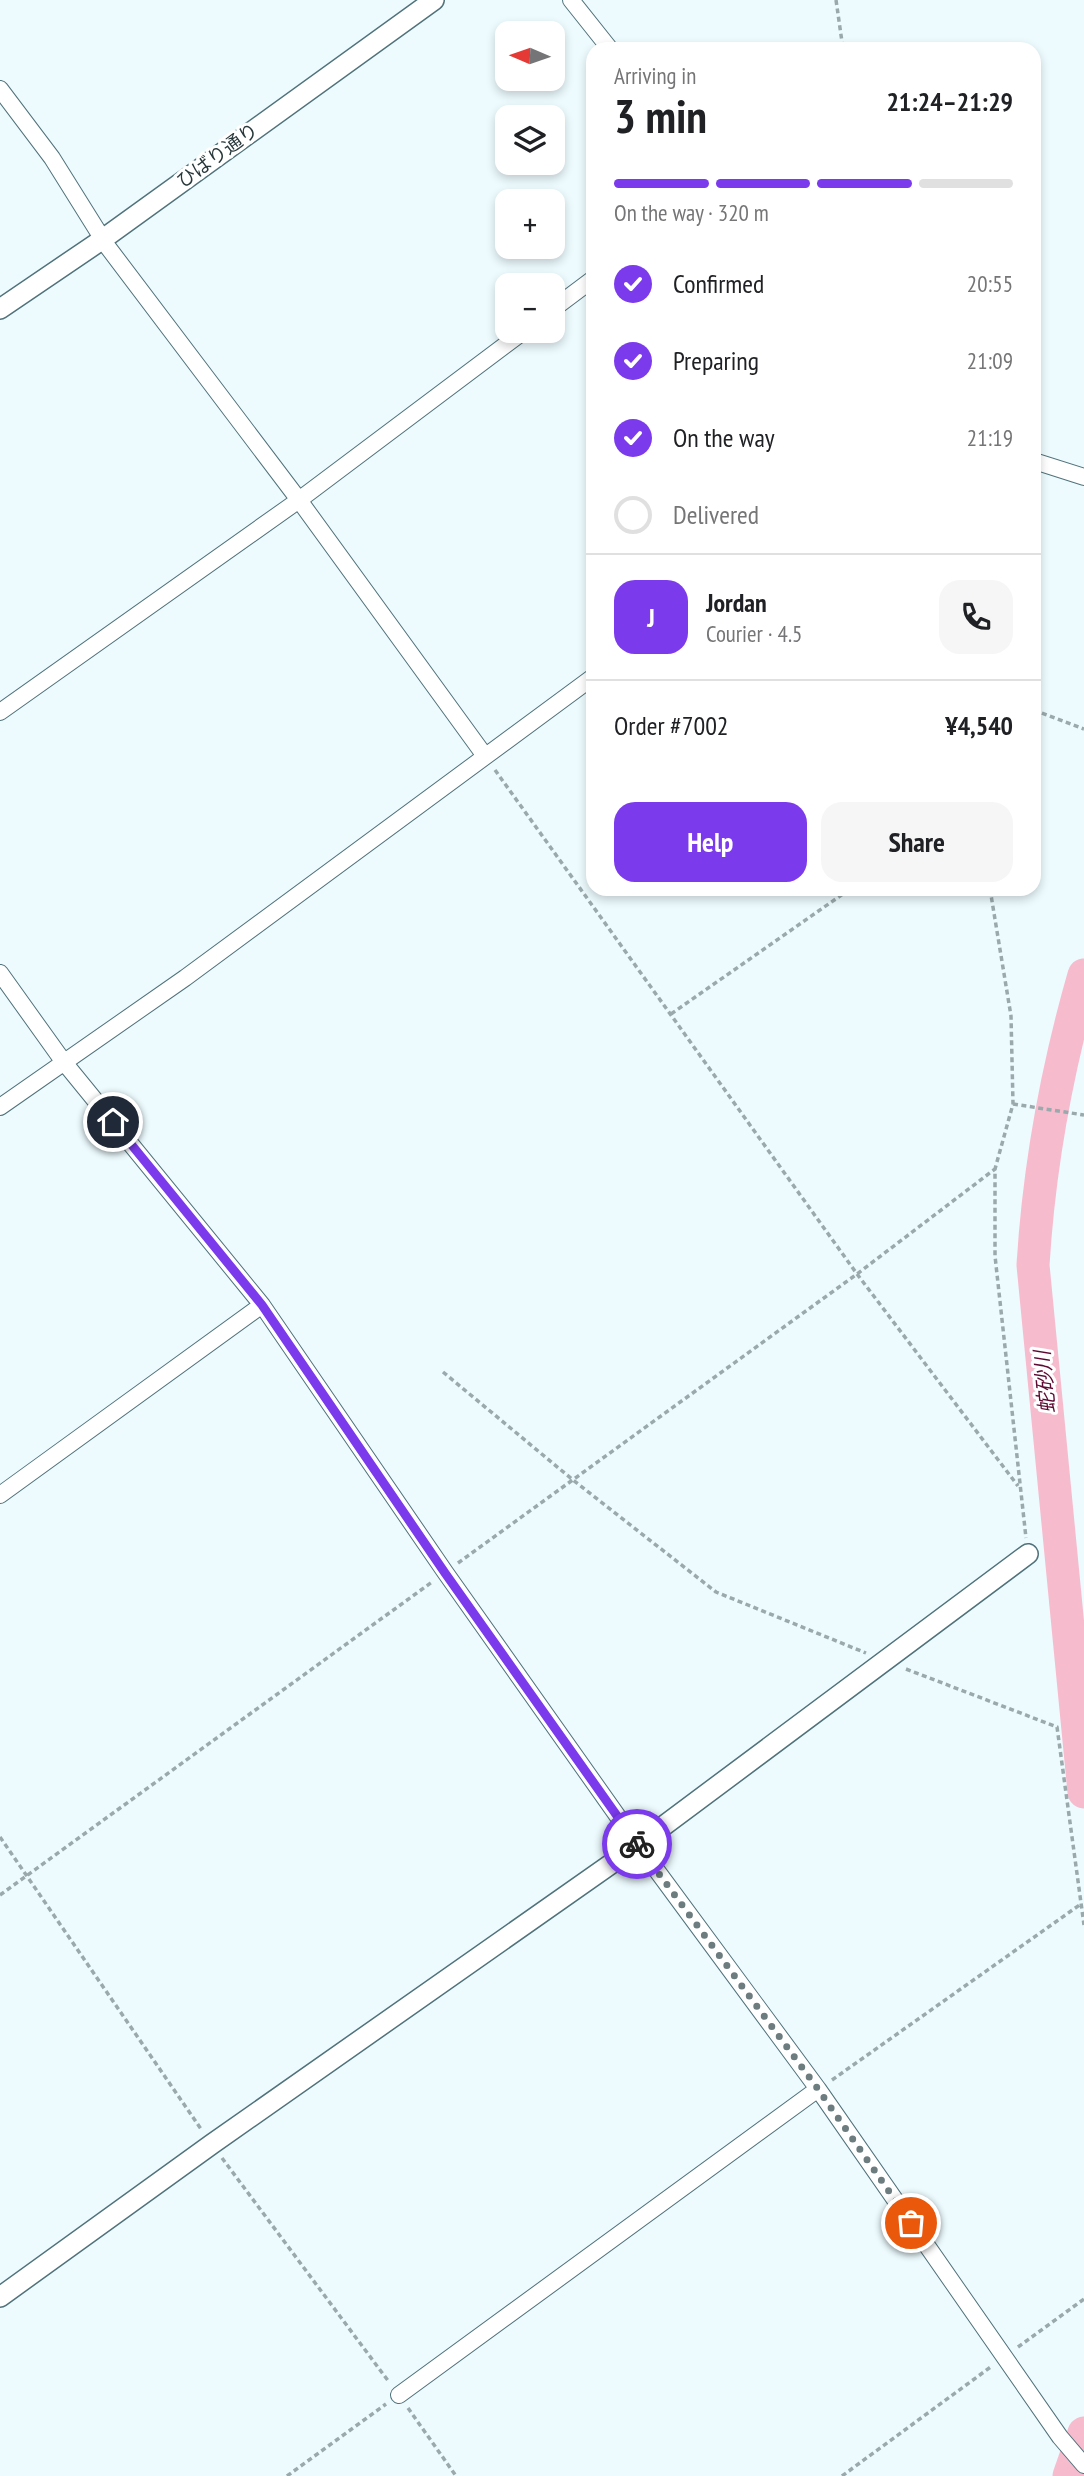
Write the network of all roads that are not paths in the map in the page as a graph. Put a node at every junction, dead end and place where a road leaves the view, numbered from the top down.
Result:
1 (434, 0) edge
2 (571, 0) edge
3 (604, 42) edge
4 (0, 89) edge
5 (103, 239) junction
6 (586, 284) edge
7 (565, 300) edge
8 (0, 309) edge
9 (508, 343) edge
10 (1041, 463) edge
11 (1084, 477) edge
12 (299, 500) junction
13 (586, 682) edge
14 (0, 712) edge
15 (485, 756) junction
16 (0, 973) edge
17 (63, 1061) junction
18 (0, 1107) edge
19 (262, 1305) junction
20 (0, 1495) edge
21 (1028, 1554) road end
22 (638, 1845) junction
23 (818, 2089) junction
24 (0, 2297) edge
25 (399, 2395) road end
26 (1084, 2465) edge

1 - 5 street, ひばり通り
2 - 3 street
4 - 5 street
5 - 8 street, ひばり通り
5 - 12 street
6 - 7 street
9 - 12 street
10 - 11 street
12 - 14 street
12 - 15 street
13 - 15 street
15 - 17 street
16 - 17 street
17 - 18 street
17 - 19 street
19 - 20 street
19 - 22 street
21 - 22 street
22 - 23 street
22 - 24 street
23 - 25 street
23 - 26 street

